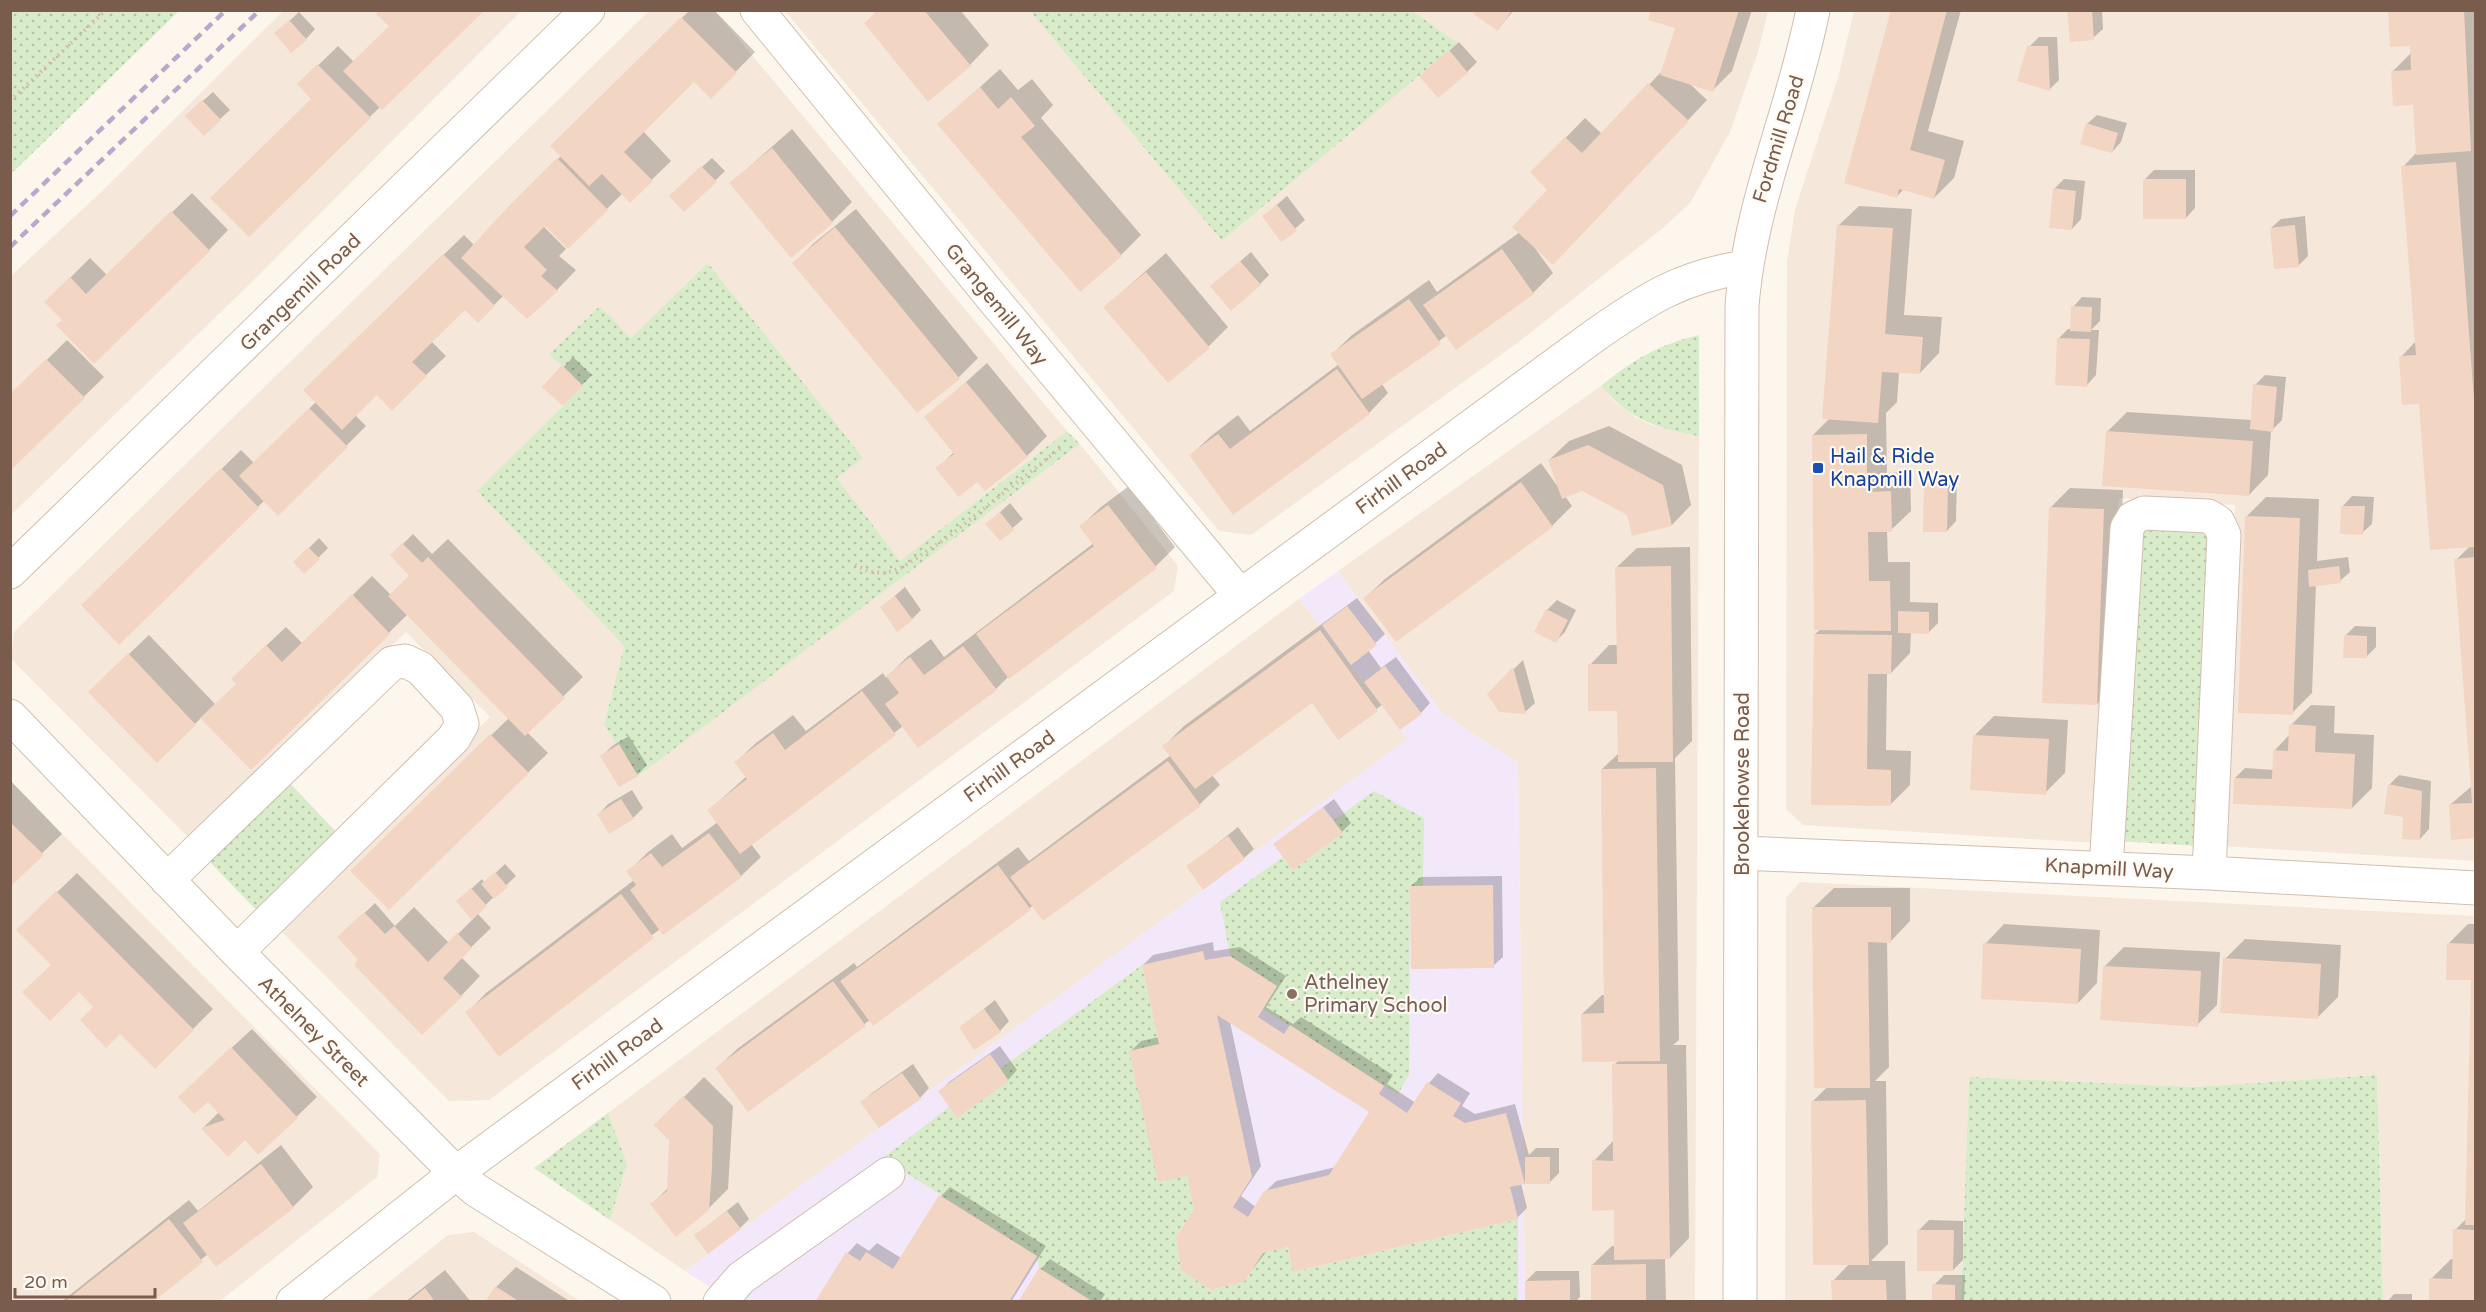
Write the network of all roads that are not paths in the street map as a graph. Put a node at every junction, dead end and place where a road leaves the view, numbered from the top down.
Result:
1 (588, 10) edge
2 (758, 10) edge
3 (1813, 10) edge
4 (1745, 267) junction
5 (10, 572) edge
6 (1240, 595) junction
7 (10, 716) edge
8 (1742, 853) junction
9 (2106, 868) junction
10 (2209, 873) junction
11 (167, 880) junction
12 (2475, 888) edge
13 (237, 952) junction
14 (456, 1173) junction
15 (888, 1174) dead end
16 (293, 1302) edge
17 (654, 1302) edge
18 (720, 1302) edge
19 (1740, 1302) edge

1 - 5 street, Grangemill Road
2 - 6 street, Grangemill Way
3 - 4 street, Fordmill Road
4 - 6 street, Firhill Road
4 - 8 street, Brookehowse Road
6 - 14 street, Firhill Road
7 - 11 street, Athelney Street
8 - 9 street, Knapmill Way
8 - 19 street, Brookehowse Road
9 - 10 street, Knapmill Way
9 - 10 street
10 - 12 street, Knapmill Way
11 - 13 street, Athelney Street
11 - 13 street
13 - 14 street, Athelney Street
14 - 16 street, Firhill Road
14 - 17 street, Athelney Street
15 - 18 street

